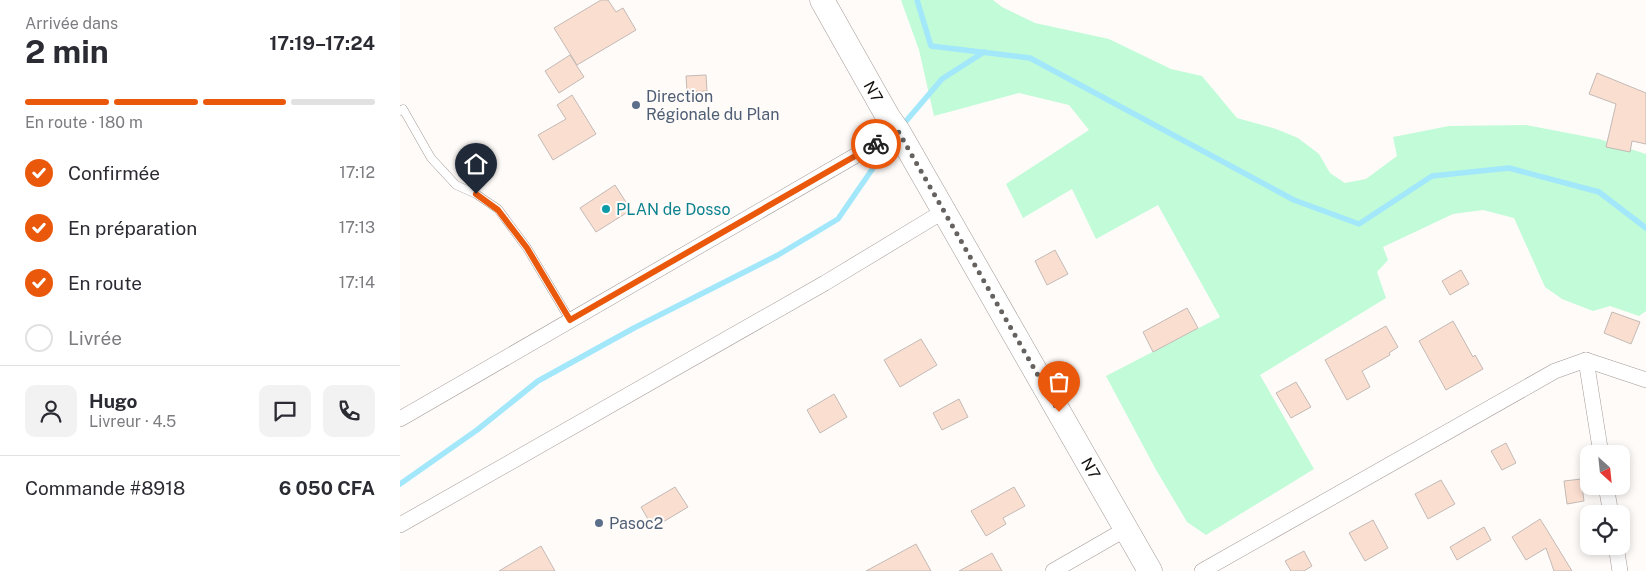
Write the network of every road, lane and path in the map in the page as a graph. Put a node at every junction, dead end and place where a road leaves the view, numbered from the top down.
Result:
1 (822, 0) edge
2 (400, 111) edge
3 (898, 131) junction
4 (944, 211) junction
5 (570, 320) junction
6 (1586, 360) junction
7 (1646, 380) edge
8 (400, 418) edge
9 (1600, 445) edge
10 (400, 525) edge
11 (1126, 529) junction
12 (1617, 555) edge
13 (1053, 571) edge
14 (1150, 571) edge
15 (1202, 571) edge
16 (1620, 571) edge

1 - 3 main road, N7
2 - 5 lane
3 - 4 main road, N7
3 - 5 street
4 - 10 street
4 - 11 main road, N7
5 - 8 street
6 - 7 street
6 - 9 street
6 - 15 street
11 - 13 street
11 - 14 main road, N7
12 - 16 street

